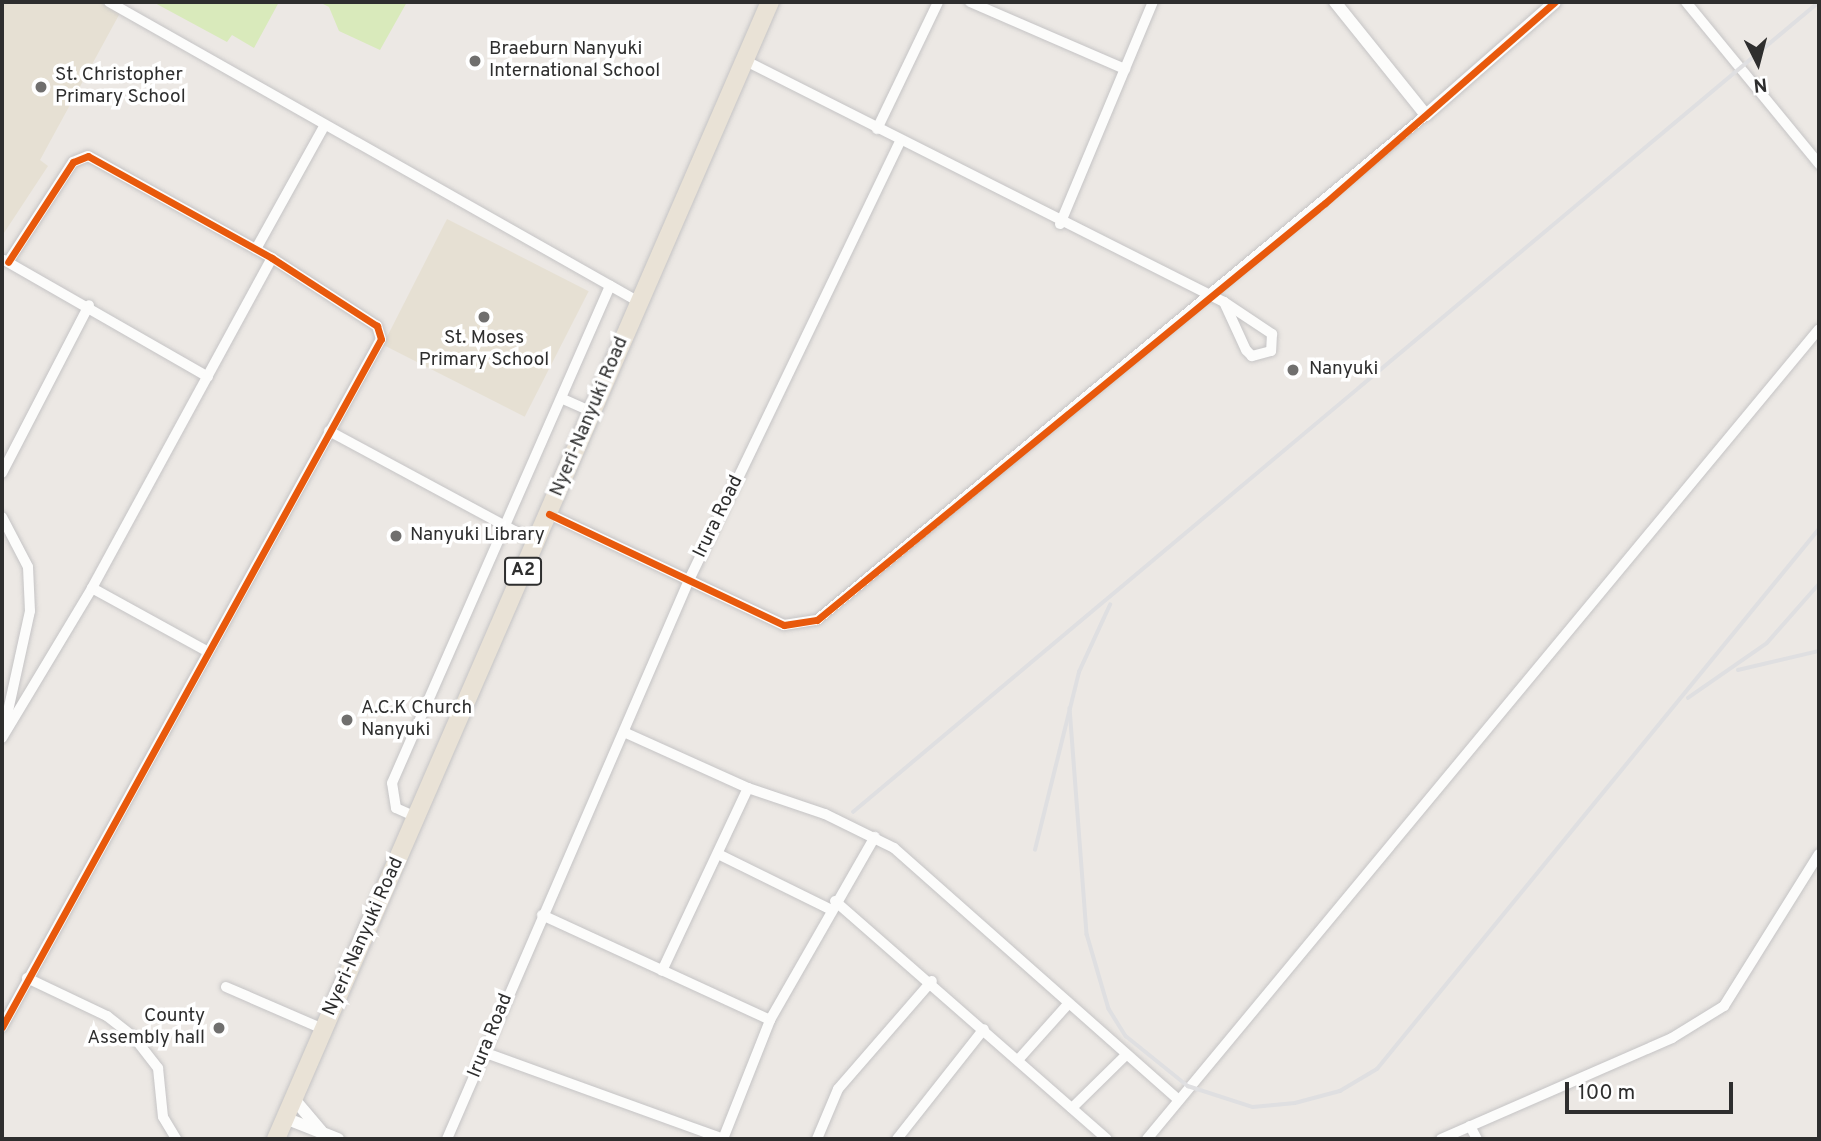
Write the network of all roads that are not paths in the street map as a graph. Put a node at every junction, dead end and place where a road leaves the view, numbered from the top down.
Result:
1 (109, 2) edge
2 (769, 2) edge
3 (938, 2) edge
4 (970, 2) edge
5 (1153, 2) edge
6 (1335, 2) edge
7 (1555, 2) edge
8 (1686, 2) edge
9 (744, 60) junction
10 (1125, 69) junction
11 (1426, 114) junction
12 (323, 128) junction
13 (877, 129) junction
14 (901, 140) junction
15 (1819, 164) edge
16 (1059, 224) junction
17 (256, 249) junction
18 (272, 258) junction
19 (5, 260) edge
20 (611, 286) junction
21 (1208, 297) junction
22 (639, 302) junction
23 (1224, 302) junction
24 (89, 306) junction
25 (1819, 329) edge
26 (208, 377) junction
27 (563, 399) junction
28 (592, 412) junction
29 (329, 431) junction
30 (2, 473) edge
31 (549, 514) junction
32 (2, 517) edge
33 (507, 526) junction
34 (535, 542) junction
35 (689, 580) junction
36 (92, 588) junction
37 (205, 650) junction
38 (626, 733) junction
39 (2, 738) edge
40 (748, 788) junction
41 (416, 817) junction
42 (874, 837) junction
43 (718, 854) junction
44 (1819, 854) edge
45 (832, 905) junction
46 (542, 915) junction
47 (662, 971) junction
48 (26, 978) junction
49 (932, 981) junction
50 (226, 988) dead end
51 (1068, 1004) junction
52 (770, 1020) junction
53 (2, 1027) edge
54 (323, 1029) junction
55 (984, 1029) junction
56 (486, 1053) junction
57 (1126, 1055) junction
58 (1018, 1060) junction
59 (294, 1099) junction
60 (1178, 1099) junction
61 (1072, 1108) junction
62 (285, 1118) junction
63 (1470, 1126) junction
64 (321, 1132) junction
65 (176, 1139) edge
66 (276, 1139) edge
67 (338, 1139) edge
68 (447, 1139) edge
69 (723, 1139) edge
70 (817, 1139) edge
71 (897, 1139) edge
72 (1107, 1139) edge
73 (1147, 1139) edge
74 (1441, 1139) edge
75 (1477, 1139) edge

1 - 12 street
2 - 9 highway, Nyeri-Nanyuki Road / A2
3 - 13 street
4 - 10 street
5 - 10 street
6 - 11 street
7 - 11 street
8 - 15 street
9 - 13 street
9 - 22 highway, Nyeri-Nanyuki Road / A2
10 - 16 street
11 - 21 street
12 - 17 street
12 - 20 street
13 - 14 street
14 - 16 street
14 - 35 street, Irura Road
16 - 21 street
17 - 18 street
17 - 19 street
18 - 26 street
18 - 29 street
19 - 24 street
20 - 22 street
20 - 27 street
21 - 23 street
21 - 35 street
22 - 28 highway, Nyeri-Nanyuki Road / A2
23 - 23 street
24 - 26 street
24 - 30 street
25 - 60 street
26 - 36 street
27 - 28 street
27 - 33 street
28 - 31 highway, Nyeri-Nanyuki Road / A2
29 - 33 street
29 - 37 street
31 - 34 highway, Nyeri-Nanyuki Road / A2
31 - 35 street
32 - 39 street
33 - 34 street
33 - 41 street
34 - 41 highway, Nyeri-Nanyuki Road / A2
35 - 38 street, Irura Road
36 - 37 street
36 - 39 street
37 - 48 street
38 - 40 street
38 - 46 street, Irura Road
40 - 42 street
40 - 43 street
41 - 54 highway, Nyeri-Nanyuki Road / A2
42 - 45 street
42 - 51 street
43 - 45 street
43 - 47 street
44 - 63 street
45 - 49 street
45 - 52 street
46 - 47 street
46 - 56 street, Irura Road
47 - 52 street
48 - 53 street
48 - 65 street
49 - 55 street
49 - 70 street
50 - 54 street
51 - 57 street
51 - 58 street
52 - 69 street
54 - 59 highway, Nyeri-Nanyuki Road / A2
55 - 58 street
55 - 71 street
56 - 68 street, Irura Road
56 - 69 street
57 - 60 street
57 - 61 street
58 - 61 street
59 - 62 highway, Nyeri-Nanyuki Road / A2
59 - 64 street
60 - 73 street
61 - 72 street
62 - 64 street
62 - 66 highway, Nyeri-Nanyuki Road / A2
63 - 74 street
63 - 75 street
64 - 67 street

